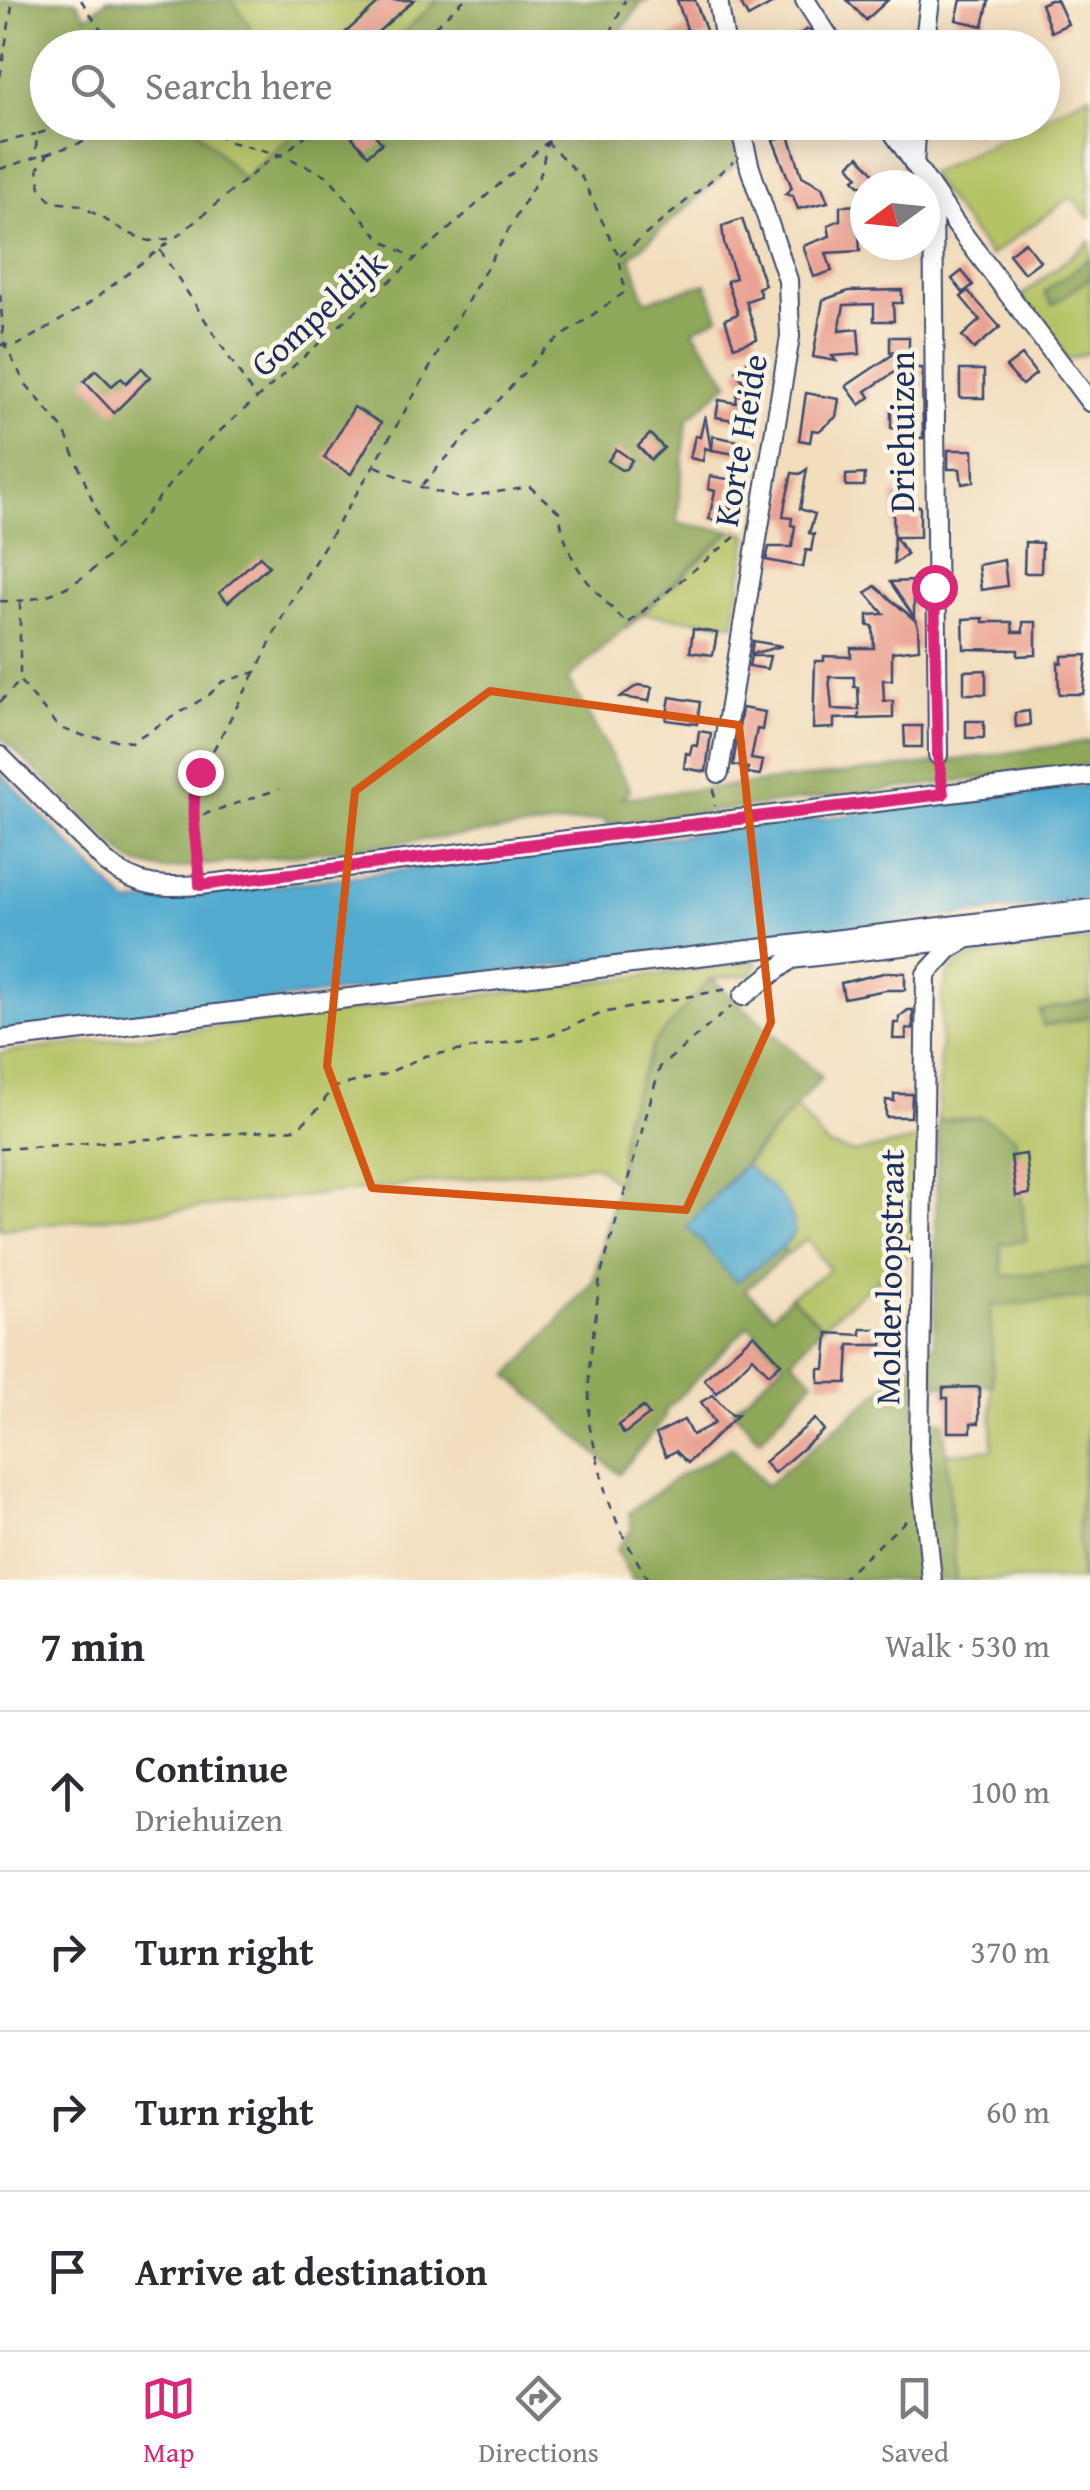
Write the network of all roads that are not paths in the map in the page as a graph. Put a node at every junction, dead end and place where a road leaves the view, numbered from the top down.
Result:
1 (718, 0) edge
2 (930, 0) edge
3 (810, 4) edge
4 (723, 30) edge
5 (825, 30) edge
6 (926, 30) edge
7 (742, 140) edge
8 (898, 140) edge
9 (916, 140) edge
10 (914, 164) junction
11 (918, 170) edge
12 (940, 202) edge
13 (934, 260) edge
14 (1090, 402) edge
15 (0, 756) edge
16 (938, 756) dead end
17 (719, 773) road end
18 (1090, 776) edge
19 (1090, 908) edge
20 (1090, 924) edge
21 (964, 940) junction
22 (909, 946) junction
23 (926, 974) junction
24 (750, 990) road end
25 (0, 1040) edge
26 (932, 1580) edge

1 - 4 street
2 - 6 street
3 - 5 street
7 - 17 street, Korte Heide
8 - 10 street
9 - 10 street
10 - 11 street
12 - 14 street
13 - 16 street, Driehuizen
15 - 18 street
19 - 25 street
20 - 21 street
21 - 22 street
21 - 23 street
22 - 23 street
22 - 24 street
23 - 26 street, Molderloopstraat

